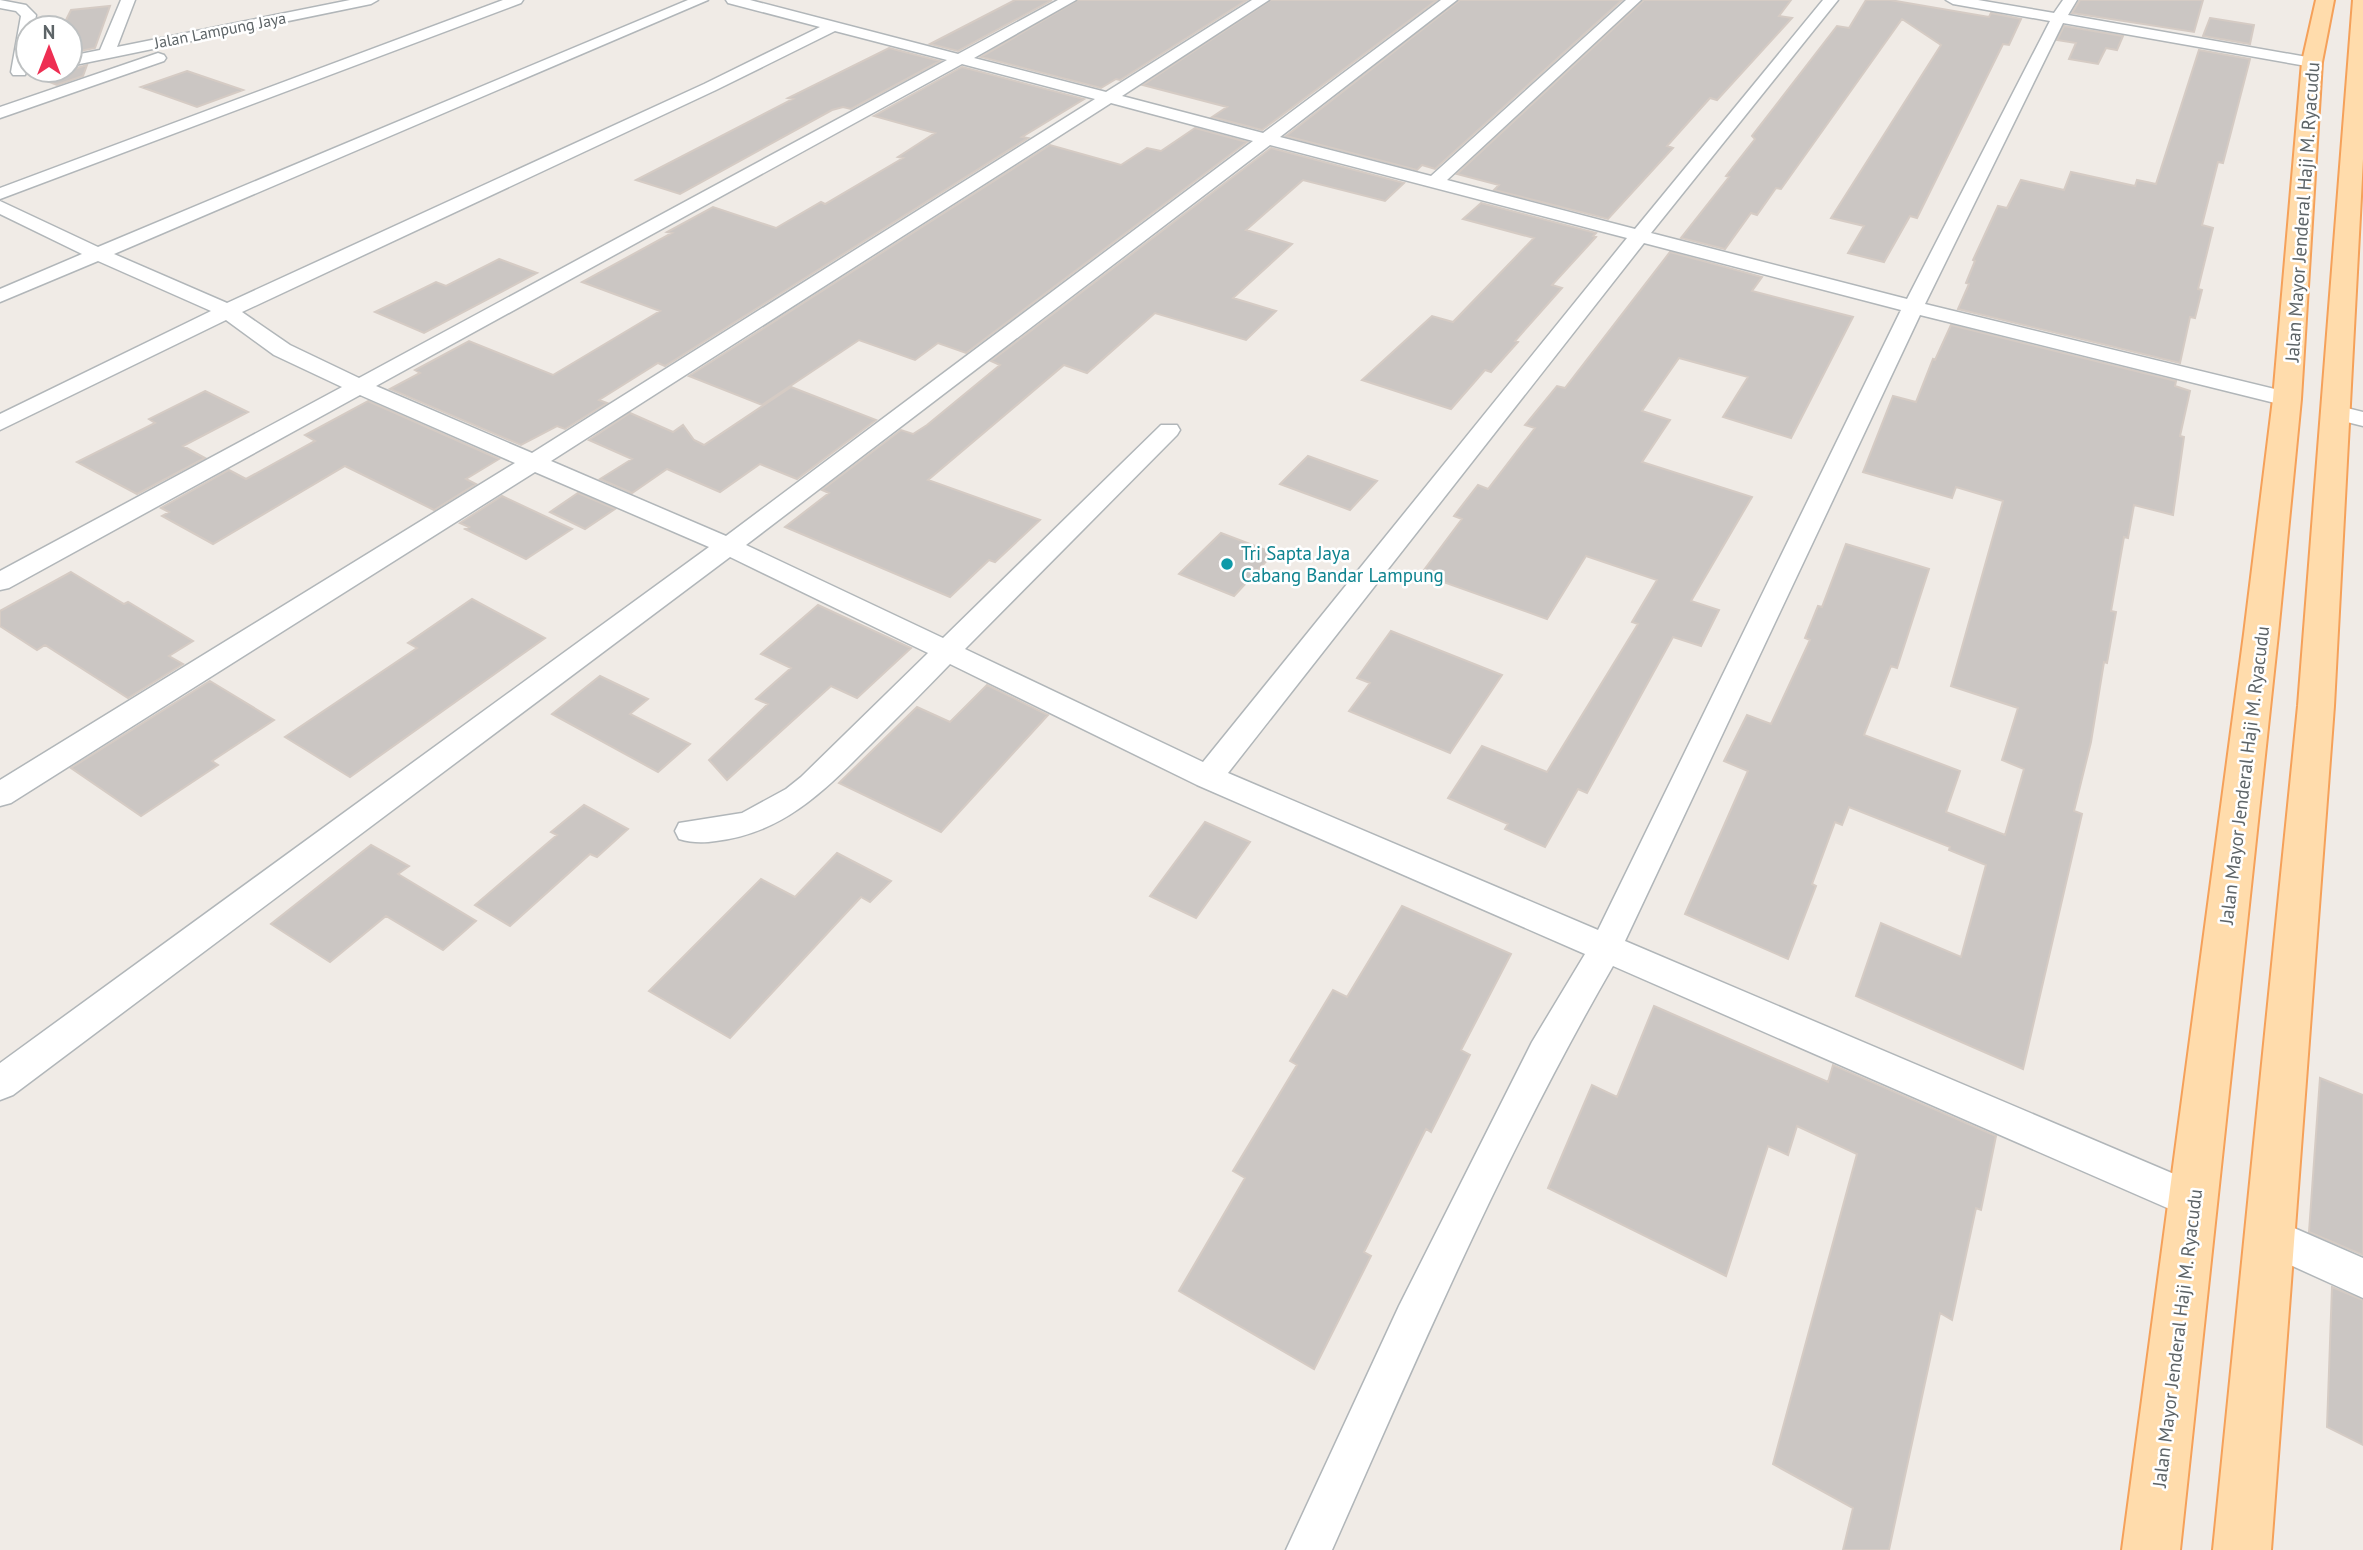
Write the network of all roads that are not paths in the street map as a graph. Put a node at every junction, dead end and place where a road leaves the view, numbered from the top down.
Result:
1 (128, 0) edge
2 (371, 0) edge
3 (516, 0) edge
4 (701, 0) edge
5 (733, 0) edge
6 (1069, 0) edge
7 (1262, 0) edge
8 (1450, 0) edge
9 (1634, 0) edge
10 (1831, 0) edge
11 (1953, 0) edge
12 (2325, 0) edge
13 (2362, 0) edge
14 (0, 4) edge
15 (2064, 9) edge
16 (28, 14) edge
17 (257, 23) junction
18 (832, 27) junction
19 (114, 51) junction
20 (84, 58) edge
21 (959, 59) junction
22 (150, 60) junction
23 (2312, 62) junction
24 (2361, 71) edge
25 (1106, 99) junction
26 (0, 113) edge
27 (1265, 137) junction
28 (1434, 183) junction
29 (0, 194) edge
30 (0, 207) edge
31 (1639, 236) junction
32 (97, 254) junction
33 (0, 296) edge
34 (1913, 307) junction
35 (227, 312) junction
36 (359, 387) junction
37 (2287, 399) junction
38 (2349, 416) edge
39 (0, 423) edge
40 (1169, 430) dead end
41 (532, 463) junction
42 (728, 546) junction
43 (0, 582) edge
44 (2261, 634) junction
45 (948, 652) junction
46 (2319, 653) junction
47 (2255, 686) junction
48 (2316, 706) junction
49 (1208, 777) junction
50 (0, 795) edge
51 (690, 831) dead end
52 (1605, 949) junction
53 (0, 1084) edge
54 (2194, 1201) junction
55 (2269, 1236) junction
56 (2363, 1278) edge
57 (1309, 1550) edge
58 (2151, 1550) edge
59 (2242, 1550) edge

1 - 19 street
2 - 17 street, Jalan Lampung Jaya
3 - 29 street
4 - 32 street
5 - 18 street
6 - 21 street
7 - 25 street
8 - 27 street
9 - 28 street
10 - 31 street
11 - 15 street
12 - 23 main road, Jalan Mayor Jenderal Haji M. Ryacudu
13 - 24 main road
14 - 16 street
15 - 23 street
15 - 34 street
17 - 19 street, Jalan Lampung Jaya
17 - 22 street
18 - 21 street
18 - 35 street
19 - 20 street, Jalan Lampung Jaya
19 - 22 street
21 - 25 street
21 - 36 street
22 - 26 street
23 - 37 main road, Jalan Mayor Jenderal Haji M. Ryacudu
24 - 38 main road
25 - 27 street
25 - 41 street
27 - 28 street
27 - 42 street
28 - 31 street
30 - 32 street
31 - 34 street
31 - 49 street
32 - 33 street
32 - 35 street
34 - 37 street
34 - 52 street
35 - 36 street
35 - 39 street
36 - 41 street
36 - 43 street
37 - 44 main road, Jalan Mayor Jenderal Haji M. Ryacudu
38 - 46 main road
40 - 45 street
41 - 42 street
41 - 50 street
42 - 45 street
42 - 53 street
44 - 46 main road
44 - 47 main road, Jalan Mayor Jenderal Haji M. Ryacudu
45 - 49 street
45 - 51 street
46 - 48 main road
47 - 48 main road
47 - 54 main road, Jalan Mayor Jenderal Haji M. Ryacudu
48 - 55 main road
49 - 52 street
52 - 54 street
52 - 57 street
54 - 58 main road, Jalan Mayor Jenderal Haji M. Ryacudu
55 - 56 street
55 - 59 main road

